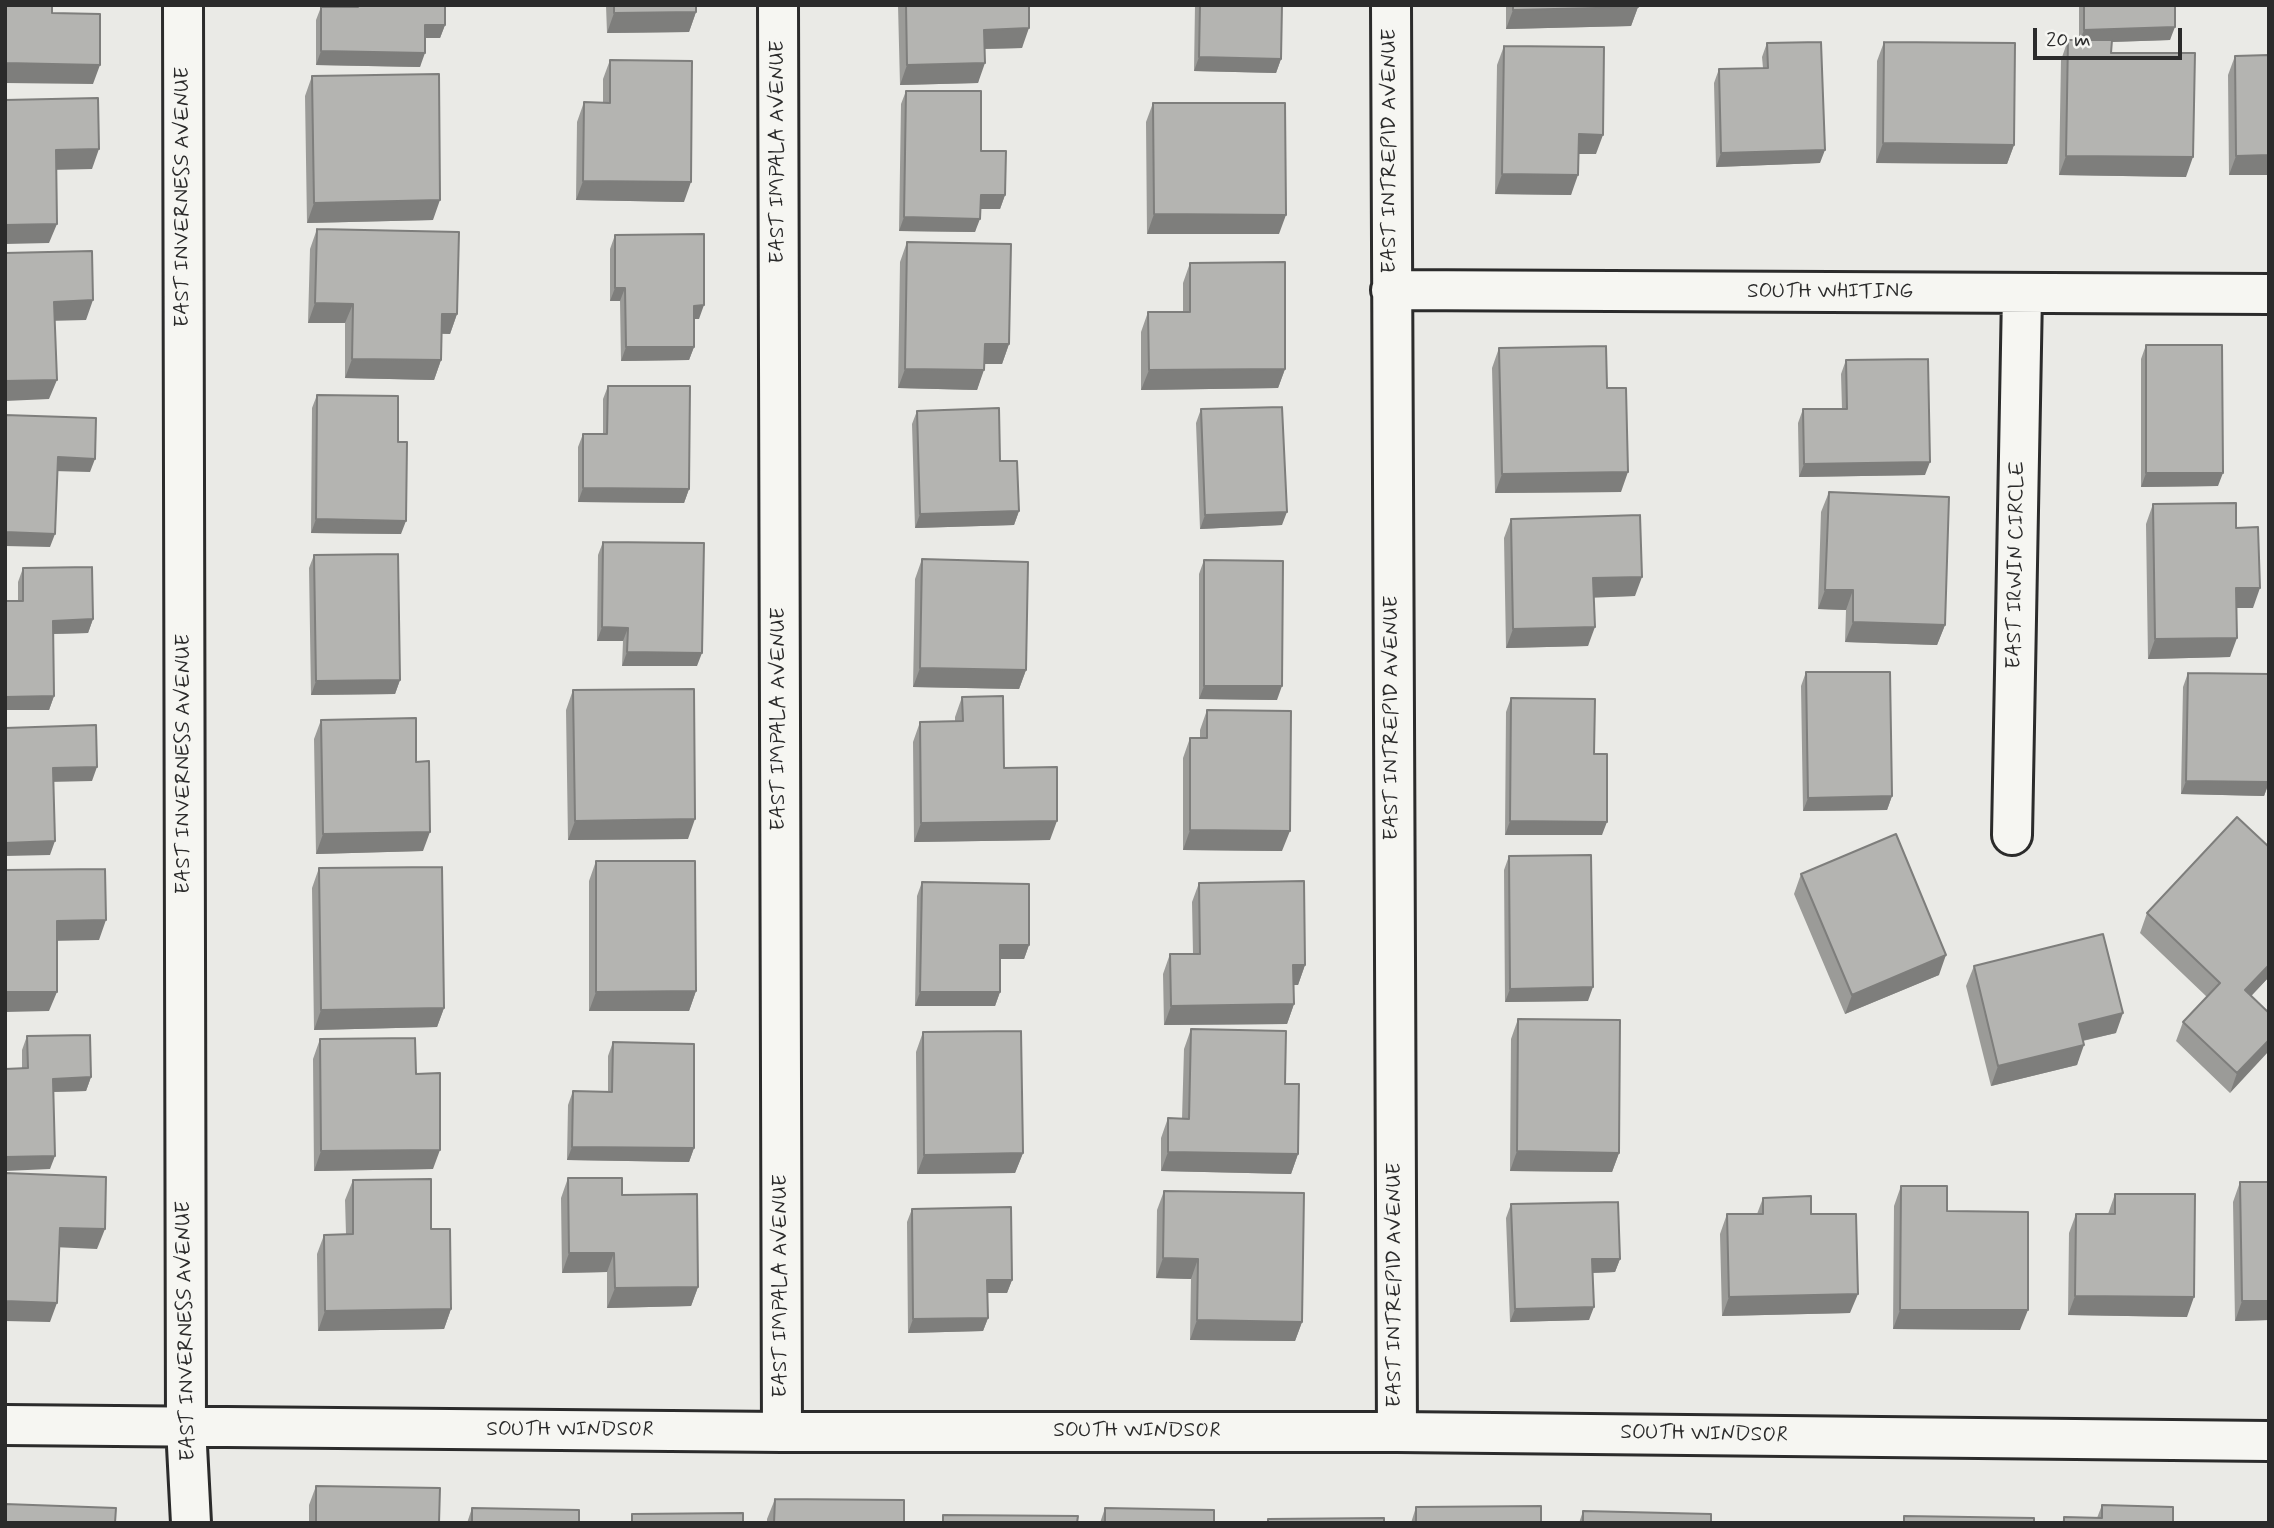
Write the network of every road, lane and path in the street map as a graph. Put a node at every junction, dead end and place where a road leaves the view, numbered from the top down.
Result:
1 (183, 5) edge
2 (778, 5) edge
3 (1391, 5) edge
4 (1391, 290) junction
5 (2022, 294) junction
6 (2269, 294) edge
7 (2012, 835) dead end
8 (5, 1425) edge
9 (186, 1427) junction
10 (782, 1432) junction
11 (1397, 1432) junction
12 (2269, 1441) edge
13 (191, 1523) edge

1 - 9 street, EAST INVERNESS AVENUE
2 - 10 street, EAST IMPALA AVENUE
3 - 4 street, EAST INTREPID AVENUE
4 - 5 street, SOUTH WHITING
4 - 11 street, EAST INTREPID AVENUE
5 - 6 street, SOUTH WHITING
5 - 7 street, EAST IRWIN CIRCLE
8 - 9 street, SOUTH WINDSOR
9 - 10 street, SOUTH WINDSOR
9 - 13 street, EAST INVERNESS AVENUE
10 - 11 street, SOUTH WINDSOR
11 - 12 street, SOUTH WINDSOR

